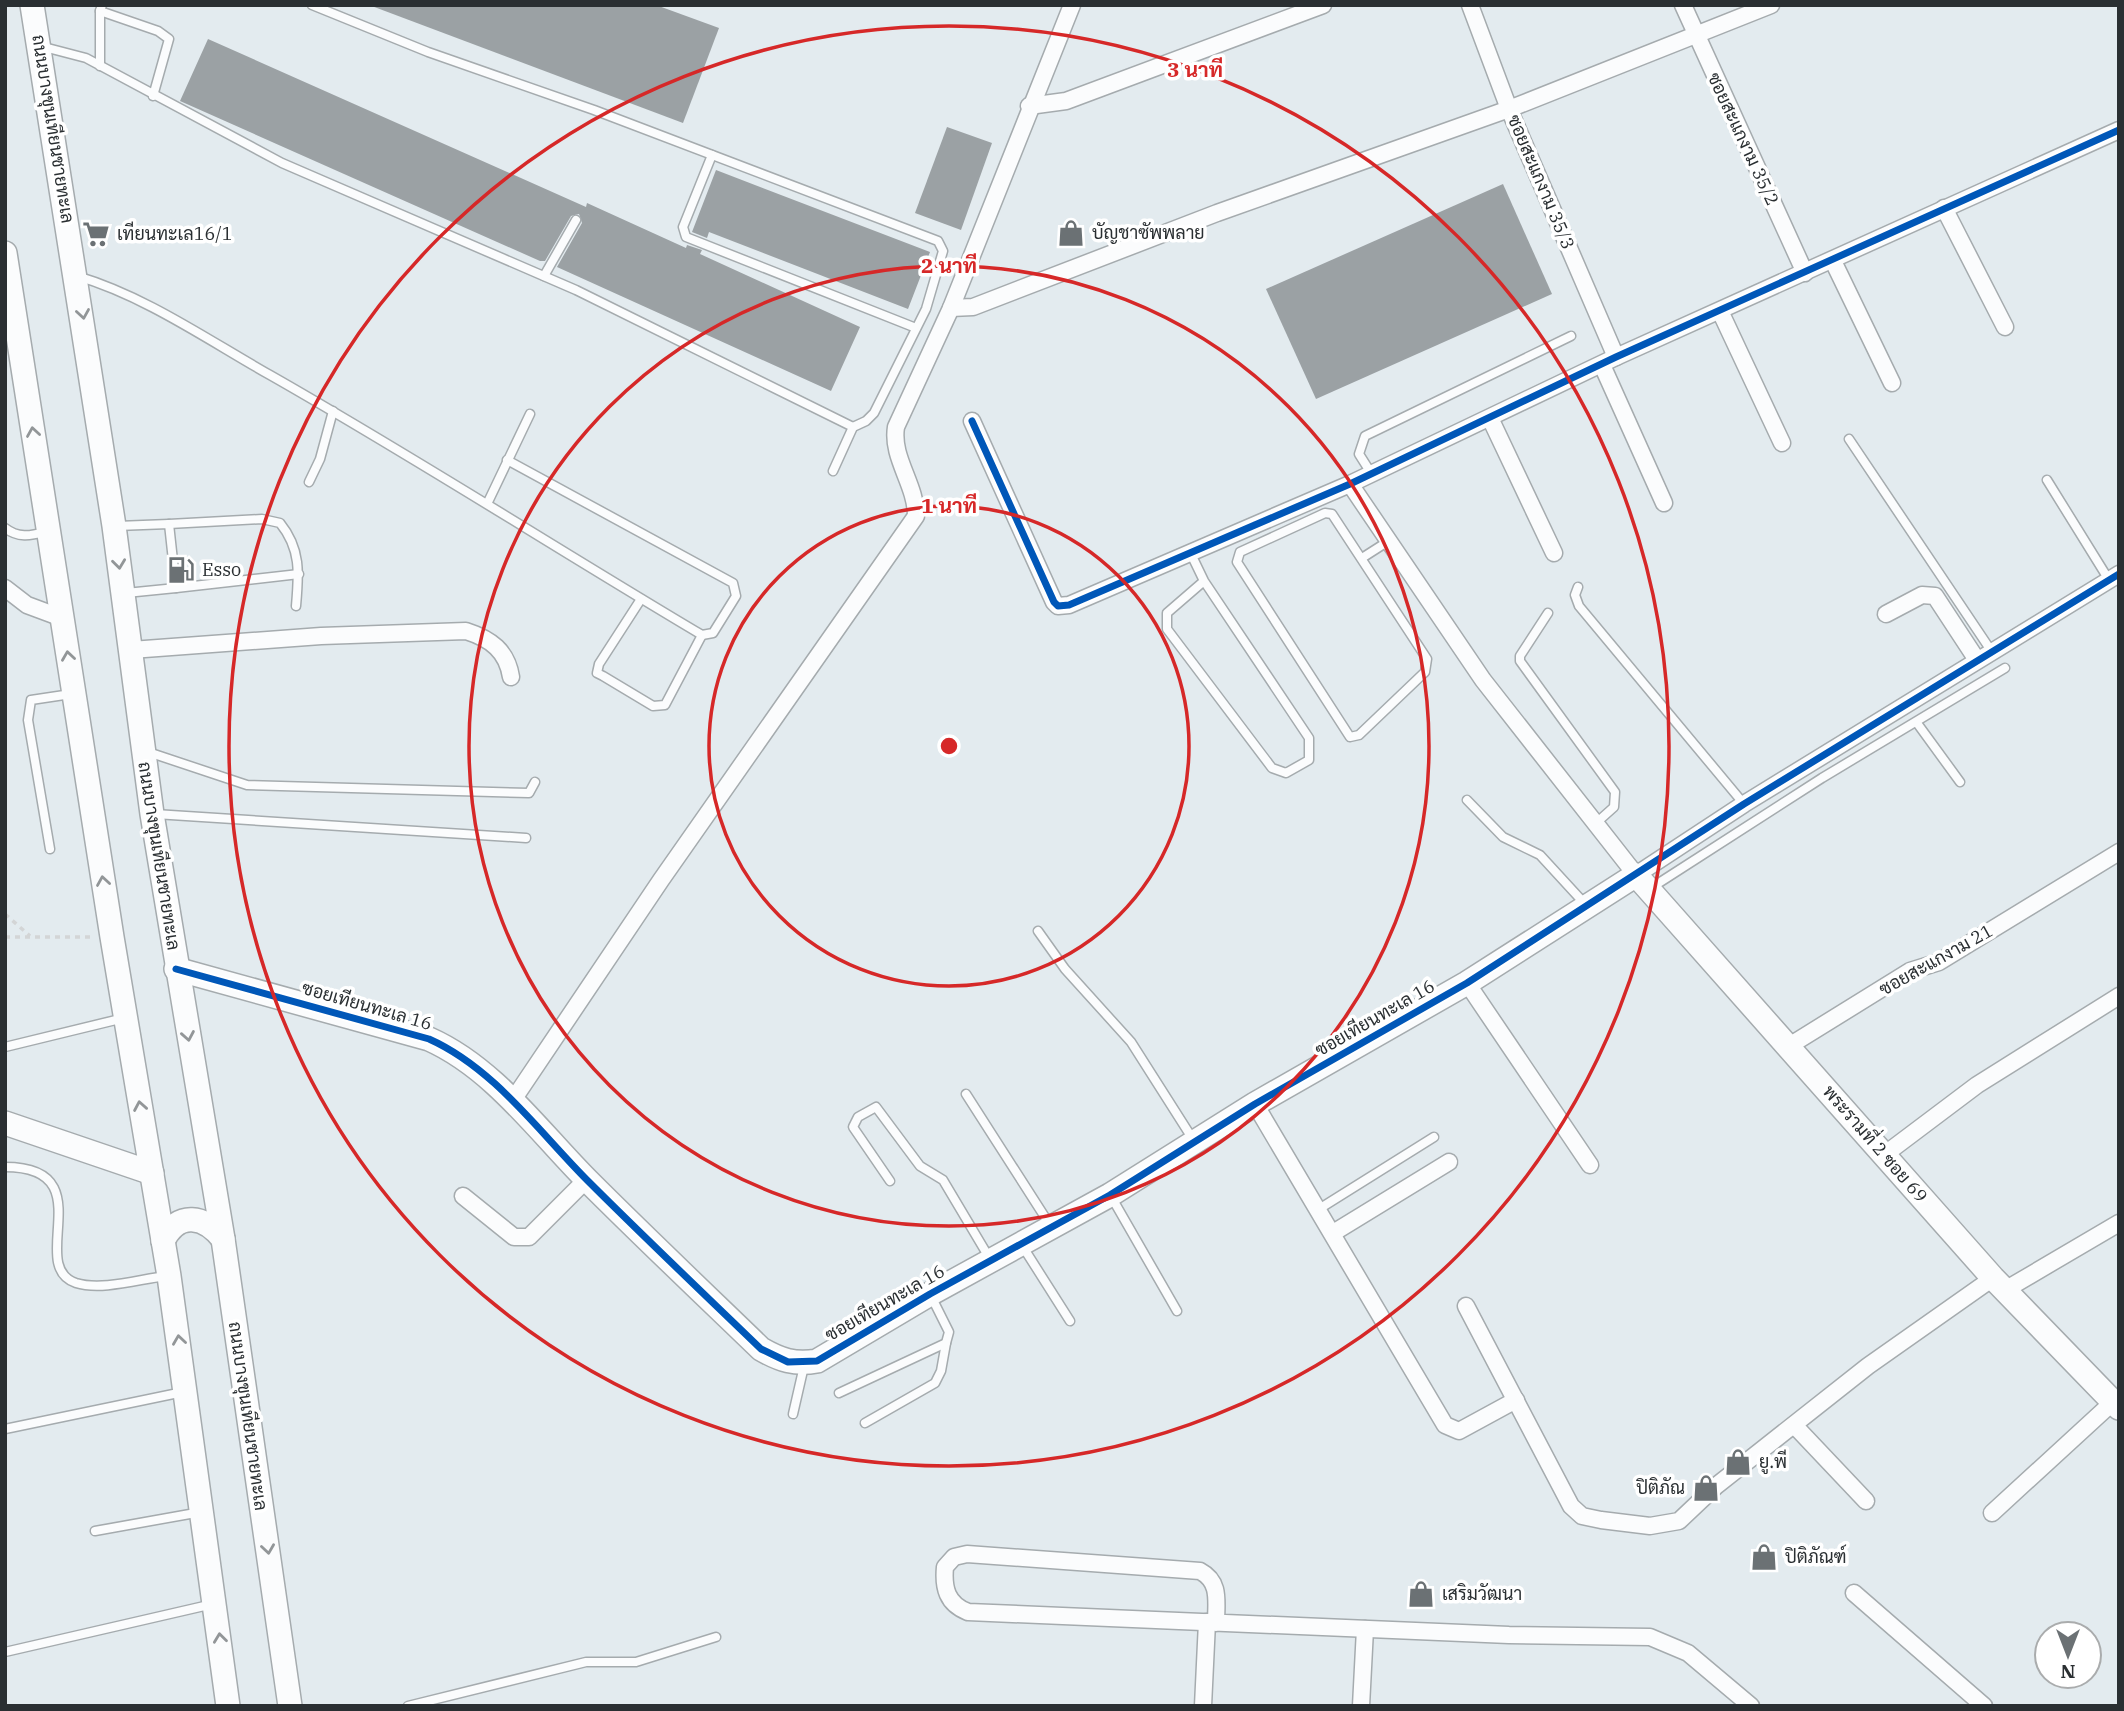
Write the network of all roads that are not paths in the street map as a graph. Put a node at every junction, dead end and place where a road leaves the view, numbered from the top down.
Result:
1 (32, 5) edge
2 (312, 5) edge
3 (1072, 5) edge
4 (1323, 5) edge
5 (1469, 5) edge
6 (1683, 5) edge
7 (1771, 5) edge
8 (101, 8) edge
9 (1694, 33) junction
10 (39, 46) junction
11 (100, 66) junction
12 (153, 96) junction
13 (1029, 106) junction
14 (1509, 109) junction
15 (2119, 130) edge
16 (712, 155) junction
17 (1944, 208) junction
18 (576, 220) dead end
19 (5, 253) edge
20 (1833, 261) junction
21 (1805, 273) junction
22 (77, 276) junction
23 (544, 276) junction
24 (951, 308) junction
25 (1720, 311) junction
26 (2005, 327) dead end
27 (916, 328) junction
28 (1571, 335) dead end
29 (1609, 361) junction
30 (1892, 383) dead end
31 (333, 411) junction
32 (530, 414) dead end
33 (1490, 418) junction
34 (972, 421) dead end
35 (853, 427) junction
36 (1849, 439) dead end
37 (1782, 443) dead end
38 (507, 460) junction
39 (833, 471) dead end
40 (1371, 473) junction
41 (2047, 480) dead end
42 (309, 482) dead end
43 (1350, 484) junction
44 (488, 502) junction
45 (1664, 502) dead end
46 (169, 524) junction
47 (114, 526) junction
48 (5, 528) edge
49 (49, 531) junction
50 (1387, 542) junction
51 (1554, 553) dead end
52 (1191, 554) junction
53 (1362, 558) junction
54 (299, 574) junction
55 (2114, 577) edge
56 (1204, 580) junction
57 (1578, 586) dead end
58 (5, 588) edge
59 (176, 588) junction
60 (123, 593) junction
61 (641, 599) junction
62 (296, 606) dead end
63 (1548, 613) dead end
64 (1886, 614) dead end
65 (62, 618) junction
66 (702, 635) junction
67 (131, 650) junction
68 (1992, 652) junction
69 (1977, 660) junction
70 (2005, 667) dead end
71 (511, 677) dead end
72 (74, 693) junction
73 (1917, 723) junction
74 (144, 750) junction
75 (535, 782) dead end
76 (1960, 782) dead end
77 (1468, 800) dead end
78 (1744, 804) junction
79 (152, 814) junction
80 (1594, 825) junction
81 (526, 838) dead end
82 (50, 849) dead end
83 (2119, 852) edge
84 (1643, 882) junction
85 (1587, 906) junction
86 (1038, 932) dead end
87 (176, 969) junction
88 (1467, 983) junction
89 (2119, 996) edge
90 (127, 1017) junction
91 (1789, 1046) junction
92 (5, 1047) edge
93 (967, 1094) dead end
94 (513, 1100) junction
95 (1255, 1104) junction
96 (5, 1123) edge
97 (1434, 1137) dead end
98 (1194, 1141) junction
99 (1884, 1155) junction
100 (1449, 1162) dead end
101 (1590, 1165) dead end
102 (5, 1167) edge
103 (152, 1173) junction
104 (587, 1180) junction
105 (890, 1181) dead end
106 (1110, 1195) junction
107 (464, 1196) dead end
108 (1319, 1209) junction
109 (2119, 1223) edge
110 (1051, 1227) junction
111 (1333, 1233) junction
112 (223, 1239) junction
113 (163, 1241) junction
114 (1020, 1244) junction
115 (992, 1261) junction
116 (169, 1276) junction
117 (1999, 1284) junction
118 (930, 1294) junction
119 (1466, 1306) dead end
120 (1177, 1311) dead end
121 (1070, 1321) dead end
122 (946, 1343) junction
123 (804, 1363) junction
124 (186, 1391) junction
125 (839, 1393) dead end
126 (1516, 1400) junction
127 (2116, 1405) edge
128 (793, 1414) dead end
129 (866, 1423) dead end
130 (1794, 1424) junction
131 (5, 1429) edge
132 (1866, 1501) dead end
133 (204, 1511) junction
134 (1992, 1513) dead end
135 (95, 1531) dead end
136 (1854, 1593) dead end
137 (216, 1603) junction
138 (1212, 1623) junction
139 (1365, 1629) junction
140 (716, 1637) dead end
141 (5, 1652) edge
142 (228, 1706) edge
143 (290, 1706) edge
144 (408, 1706) edge
145 (1203, 1706) edge
146 (1361, 1706) edge
147 (1751, 1706) edge
148 (1984, 1706) edge

1 - 10 main road, ถนนบางขุนเทียนชายทะเล
2 - 16 lane
3 - 13 street
4 - 13 street
5 - 14 street, ซอยสะแกงาม 35/3
6 - 9 street, ซอยสะแกงาม 35/2
7 - 9 street
8 - 11 lane
8 - 12 lane
9 - 14 street
9 - 21 street, ซอยสะแกงาม 35/2
10 - 11 lane
10 - 22 main road, ถนนบางขุนเทียนชายทะเล
11 - 12 lane
12 - 23 lane
13 - 24 street
14 - 24 street
14 - 29 street, ซอยสะแกงาม 35/3
15 - 17 street
16 - 27 lane
16 - 27 lane
17 - 20 street
17 - 26 street
18 - 23 lane
49 -> 19 main road
20 - 21 street
20 - 30 street
21 - 25 street
22 - 31 lane
22 -> 47 main road, ถนนบางขุนเทียนชายทะเล
23 - 35 lane
24 - 94 street
25 - 29 street
25 - 37 street
27 - 35 lane
28 - 40 lane
29 - 33 street
29 - 45 street, ซอยสะแกงาม 35/3
31 - 42 lane
31 - 44 lane
32 - 38 lane
33 - 40 street
33 - 51 street
34 - 52 street
35 - 39 lane
36 - 68 lane
38 - 44 lane
38 - 66 lane
40 - 43 street
41 - 55 lane
43 - 50 street
43 - 52 street
44 - 61 lane
46 - 47 lane
46 - 54 lane
46 - 59 lane
47 -> 60 main road, ถนนบางขุนเทียนชายทะเล
48 - 49 lane
49 - 65 main road
50 - 53 lane
50 - 80 street
52 - 56 lane
53 - 53 lane
54 - 59 lane
54 - 62 lane
55 - 68 street
56 - 56 lane
57 - 78 lane
58 - 65 street
59 - 60 lane
60 - 67 main road, ถนนบางขุนเทียนชายทะเล
61 - 66 lane
61 - 66 lane
63 - 80 lane
64 - 69 street
72 -> 65 main road
67 - 71 street
67 - 74 main road, ถนนบางขุนเทียนชายทะเล
68 - 69 street
69 - 78 street
70 - 73 lane
72 - 82 lane
90 -> 72 main road
73 - 76 lane
73 - 84 lane
74 - 75 lane
74 - 79 main road, ถนนบางขุนเทียนชายทะเล
77 - 85 lane
78 - 84 street
79 - 81 lane
79 - 87 main road, ถนนบางขุนเทียนชายทะเล
80 - 84 street
83 - 91 street, ซอยสะแกงาม 21
84 - 85 main road, ซอยเทียนทะเล 16
84 - 91 main road, พระรามที่ 2 ซอย 69
85 - 88 main road, ซอยเทียนทะเล 16
86 - 98 lane
87 - 94 main road, ซอยเทียนทะเล 16
87 -> 112 main road, ถนนบางขุนเทียนชายทะเล
88 - 95 main road, ซอยเทียนทะเล 16
88 - 101 street
89 - 99 street
90 - 92 lane
103 -> 90 main road
91 - 99 main road, พระรามที่ 2 ซอย 69
93 - 110 lane
94 - 104 main road, ซอยเทียนทะเล 16
95 - 98 main road, ซอยเทียนทะเล 16
95 - 108 street
96 - 103 main road
97 - 108 lane
98 - 106 main road, ซอยเทียนทะเล 16
99 - 117 main road, พระรามที่ 2 ซอย 69
100 - 111 street
102 - 116 lane
103 - 113 main road
104 - 107 street
104 - 123 main road, ซอยเทียนทะเล 16
105 - 115 lane
106 - 110 main road, ซอยเทียนทะเล 16
106 - 120 lane
108 - 111 street
109 - 117 street
110 - 114 main road, ซอยเทียนทะเล 16
111 - 126 street
112 - 113 main road
112 -> 143 main road, ถนนบางขุนเทียนชายทะเล
113 - 116 main road
114 - 115 main road, ซอยเทียนทะเล 16
114 - 121 lane
115 - 118 main road, ซอยเทียนทะเล 16
124 -> 116 main road
117 - 127 main road, พระรามที่ 2 ซอย 69
117 - 130 street
118 - 122 lane
118 - 123 main road, ซอยเทียนทะเล 16
119 - 126 street
122 - 125 lane
122 - 129 lane
123 - 128 lane
124 - 131 lane
124 - 133 main road
126 - 130 street
127 - 134 street
130 - 132 street
133 - 135 lane
133 - 137 main road
136 - 148 street
137 - 141 lane
142 -> 137 main road
138 - 138 street
138 - 139 street
138 - 145 street
139 - 146 street
139 - 147 street
140 - 144 lane

